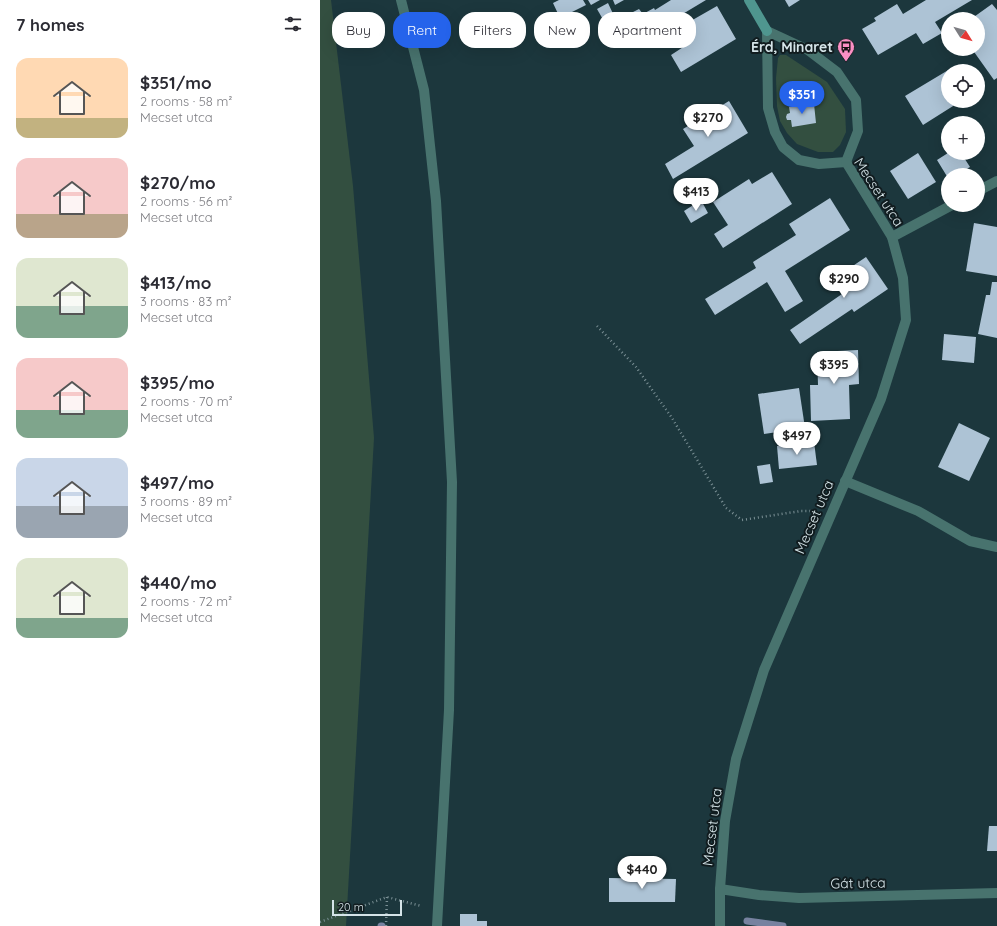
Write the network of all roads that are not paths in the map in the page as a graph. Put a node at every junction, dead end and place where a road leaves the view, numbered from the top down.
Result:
1 (401, 0) edge
2 (749, 0) edge
3 (767, 32) junction
4 (846, 162) junction
5 (997, 181) edge
6 (985, 187) edge
7 (941, 211) edge
8 (892, 237) junction
9 (845, 481) junction
10 (997, 548) edge
11 (720, 889) junction
12 (997, 893) edge
13 (437, 926) edge
14 (720, 926) edge

1 - 13 street
2 - 3 street, Mecset utca
3 - 4 street
3 - 4 street, Mecset utca
4 - 8 street, Mecset utca
5 - 6 street
7 - 8 street
8 - 9 street, Mecset utca
9 - 10 street
9 - 11 street, Mecset utca
11 - 12 street, Gát utca
11 - 14 street, Mecset utca

